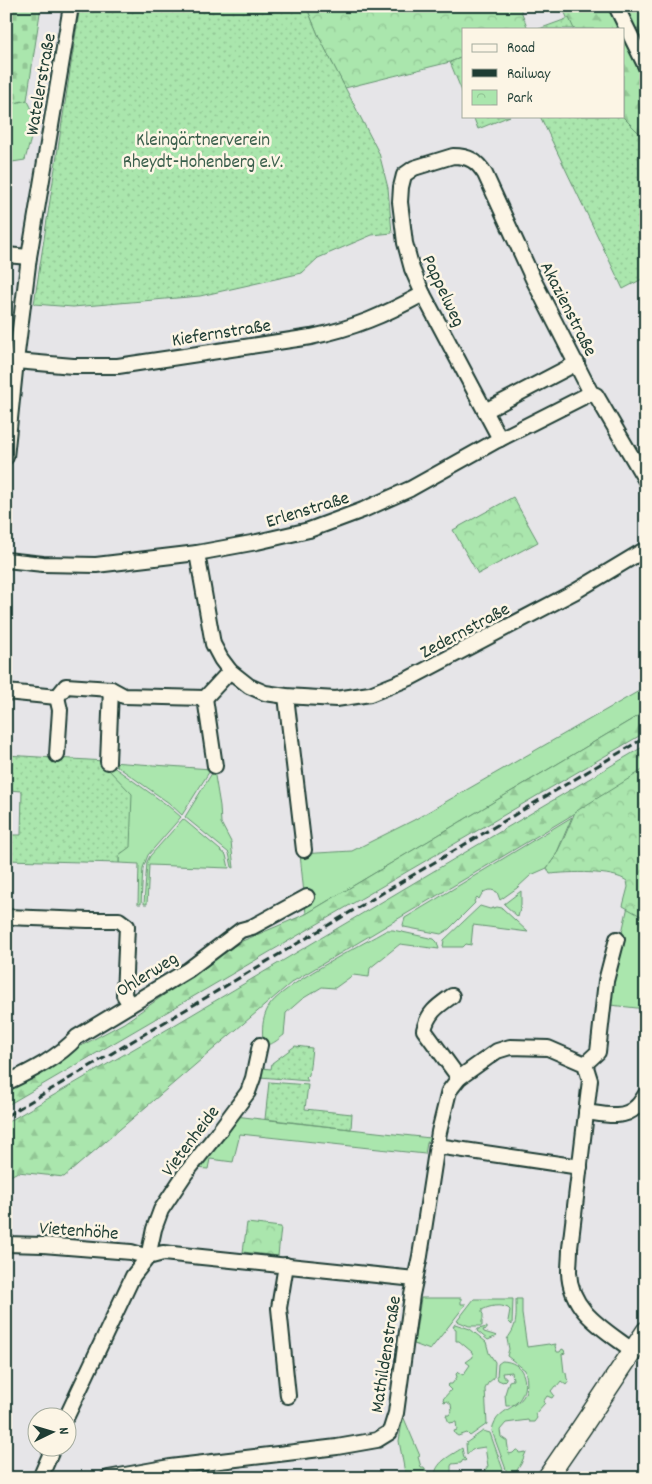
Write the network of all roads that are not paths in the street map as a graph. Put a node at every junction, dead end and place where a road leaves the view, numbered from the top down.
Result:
1 (71, 6) edge
2 (616, 6) edge
3 (646, 67) edge
4 (460, 156) joint
5 (6, 255) edge
6 (29, 257) junction
7 (424, 294) junction
8 (16, 361) junction
9 (577, 363) junction
10 (591, 393) junction
11 (485, 411) junction
12 (500, 439) junction
13 (6, 457) edge
14 (646, 481) edge
15 (646, 549) edge
16 (197, 553) junction
17 (6, 560) edge
18 (230, 670) junction
19 (111, 689) junction
20 (6, 692) edge
21 (57, 696) junction
22 (286, 696) junction
23 (204, 698) junction
24 (57, 755) dead end
25 (108, 762) dead end
26 (215, 766) dead end
27 (304, 850) dead end
28 (307, 897) dead end
29 (6, 917) edge
30 (617, 939) dead end
31 (452, 996) dead end
32 (130, 1005) junction
33 (260, 1045) dead end
34 (585, 1064) junction
35 (459, 1078) junction
36 (6, 1083) edge
37 (646, 1094) edge
38 (586, 1112) junction
39 (437, 1146) junction
40 (580, 1167) junction
41 (6, 1244) edge
42 (148, 1257) junction
43 (286, 1265) junction
44 (415, 1279) junction
45 (646, 1331) edge
46 (633, 1351) junction
47 (288, 1396) dead end
48 (72, 1406) edge
49 (50, 1456) edge
50 (40, 1478) edge
51 (108, 1478) edge
52 (546, 1478) edge

1 - 6 street, Watelerstraße
2 - 3 street
4 - 7 street, Pappelweg
4 - 9 street, Akazienstraße
5 - 6 street
6 - 8 street, Watelerstraße
7 - 8 street, Kiefernstraße
7 - 11 street, Pappelweg
8 - 13 street, Watelerstraße
9 - 10 street, Akazienstraße
9 - 11 street
10 - 12 street, Erlenstraße
10 - 14 street, Akazienstraße
11 - 12 street, Pappelweg
12 - 16 street, Erlenstraße
15 - 22 street, Zedernstraße
16 - 17 street, Erlenstraße
16 - 18 street, Zedernstraße
18 - 22 street, Zedernstraße
18 - 23 street
19 - 21 street
19 - 23 street
19 - 25 street
20 - 21 street
21 - 24 street
22 - 27 street
23 - 26 street
28 - 32 street, Ohlerweg
29 - 32 street
30 - 34 street
31 - 35 street
32 - 36 street, Ohlerweg
33 - 42 street, Vietenheide
34 - 35 street, Mathildenstraße
34 - 38 street
35 - 39 street, Mathildenstraße
37 - 38 street
38 - 40 street
39 - 40 street
39 - 44 street, Mathildenstraße
40 - 46 street
41 - 42 street, Vietenhöhe
42 - 43 street
42 - 48 street, Vietenheide
43 - 44 street
43 - 47 street
44 - 51 street, Mathildenstraße
45 - 46 street
46 - 52 street
49 - 50 street

